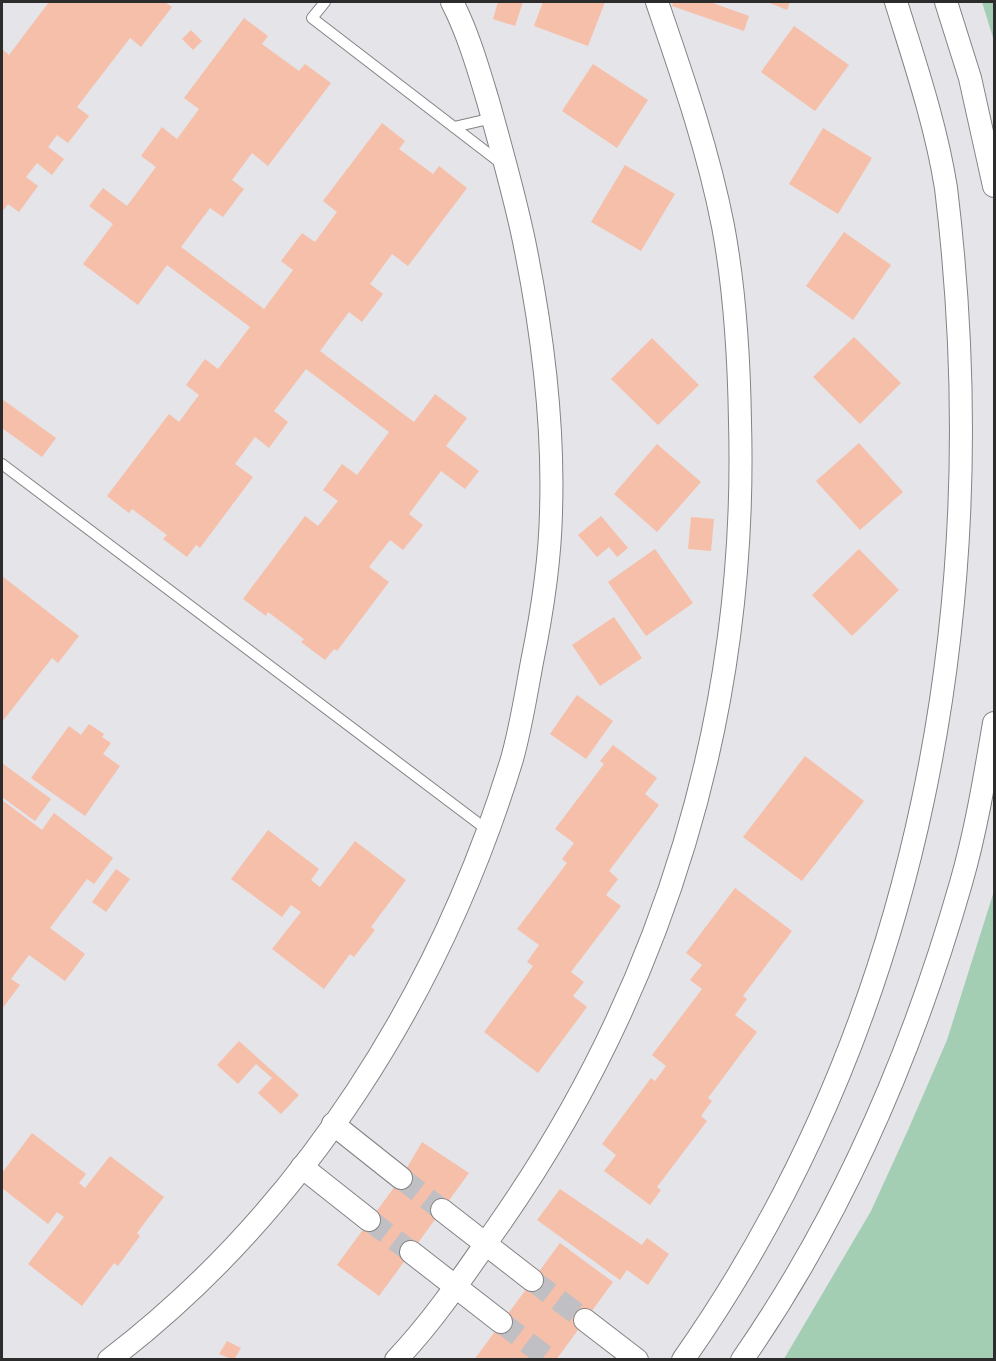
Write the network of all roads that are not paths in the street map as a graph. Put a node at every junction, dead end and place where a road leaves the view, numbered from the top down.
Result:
1 (326, 2) edge
2 (452, 2) edge
3 (657, 2) edge
4 (896, 2) edge
5 (946, 2) edge
6 (493, 118) junction
7 (454, 127) junction
8 (507, 168) junction
9 (994, 186) edge
10 (2, 464) edge
11 (994, 723) edge
12 (486, 830) junction
13 (333, 1124) junction
14 (302, 1167) junction
15 (401, 1178) tunnel mouth
16 (442, 1210) tunnel mouth
17 (369, 1221) tunnel mouth
18 (487, 1243) junction
19 (411, 1252) tunnel mouth
20 (532, 1280) tunnel mouth
21 (456, 1286) junction
22 (585, 1320) tunnel mouth
23 (501, 1322) tunnel mouth
24 (109, 1359) edge
25 (396, 1359) edge
26 (637, 1359) edge
27 (682, 1359) edge
28 (742, 1359) edge

1 - 7 lane
2 - 6 street
3 - 18 street
4 - 27 street
5 - 9 street
6 - 7 lane
6 - 8 street
7 - 8 lane
8 - 12 street
10 - 12 lane
11 - 28 street
12 - 13 street
13 - 14 street
13 - 15 street
14 - 17 street
14 - 24 street
16 - 18 street
18 - 20 street
18 - 21 street
19 - 21 street
21 - 23 street
21 - 25 street
22 - 26 street

